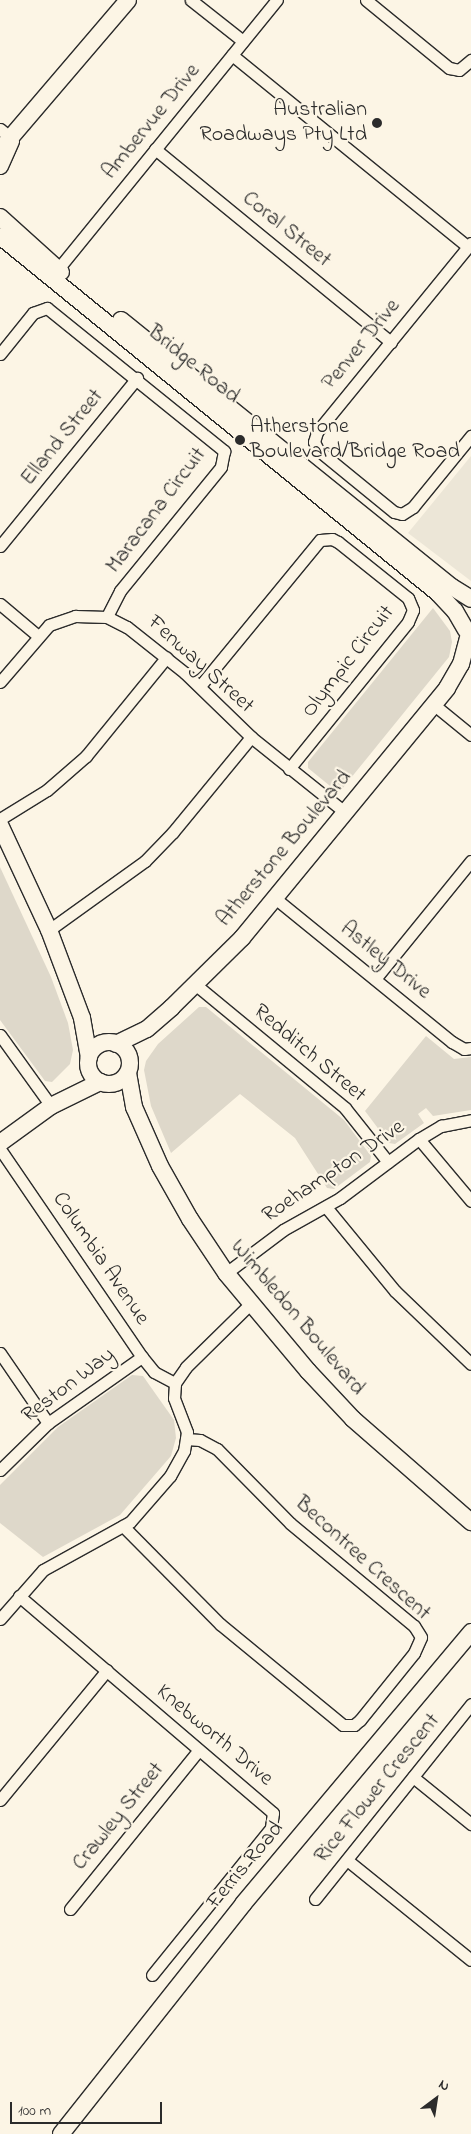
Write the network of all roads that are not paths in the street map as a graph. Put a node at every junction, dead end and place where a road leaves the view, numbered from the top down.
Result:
1 (191, 0) edge
2 (277, 0) edge
3 (366, 0) edge
4 (126, 1) edge
5 (243, 42) junction
6 (232, 54) junction
7 (471, 60) edge
8 (4, 139) edge
9 (155, 149) junction
10 (0, 166) edge
11 (0, 217) edge
12 (0, 236) edge
13 (470, 245) edge
14 (58, 269) junction
15 (391, 342) junction
16 (0, 354) edge
17 (137, 378) junction
18 (471, 436) edge
19 (0, 546) edge
20 (471, 599) edge
21 (0, 604) edge
22 (108, 618) junction
23 (469, 633) edge
24 (37, 636) junction
25 (166, 658) junction
26 (471, 669) edge
27 (0, 682) edge
28 (200, 686) junction
29 (447, 688) junction
30 (433, 704) junction
31 (471, 736) edge
32 (251, 737) junction
33 (289, 769) junction
34 (346, 813) junction
35 (0, 819) edge
36 (0, 826) edge
37 (471, 861) edge
38 (276, 898) junction
39 (48, 930) junction
40 (375, 979) junction
41 (196, 985) junction
42 (82, 1018) junction
43 (147, 1028) junction
44 (0, 1035) edge
45 (112, 1043) junction
46 (471, 1048) edge
47 (129, 1067) junction
48 (97, 1073) junction
49 (51, 1106) junction
50 (134, 1107) junction
51 (471, 1120) edge
52 (419, 1139) junction
53 (0, 1143) edge
54 (0, 1149) edge
55 (388, 1162) junction
56 (471, 1201) edge
57 (326, 1206) junction
58 (226, 1273) junction
59 (250, 1304) junction
60 (0, 1353) edge
61 (142, 1357) junction
62 (471, 1364) edge
63 (175, 1383) junction
64 (48, 1423) junction
65 (186, 1438) junction
66 (0, 1470) edge
67 (471, 1522) edge
68 (123, 1526) junction
69 (19, 1596) junction
70 (0, 1619) edge
71 (471, 1632) edge
72 (107, 1670) junction
73 (471, 1704) edge
74 (198, 1751) junction
75 (413, 1778) junction
76 (0, 1800) edge
77 (471, 1824) edge
78 (347, 1860) junction
79 (315, 1899) dead end
80 (70, 1909) dead end
81 (471, 1960) edge
82 (152, 1975) dead end
83 (61, 2134) edge

1 - 5 street
2 - 5 street, Ambervue Drive
3 - 7 street
4 - 8 street
5 - 6 street, Ambervue Drive
6 - 9 street, Ambervue Drive
6 - 13 street
8 - 10 street
9 - 14 street, Ambervue Drive
9 - 15 street, Coral Street
11 - 14 street, Bridge Road
12 - 23 street, Bridge Road
13 - 15 street, Penver Drive
14 - 20 street, Bridge Road
15 - 18 street, Penver Drive
16 - 17 street, Maracana Circuit
17 - 19 street, Elland Street
17 - 22 street, Maracana Circuit
21 - 24 street
22 - 24 street, Fenway Street
22 - 25 street, Fenway Street
23 - 29 street, Atherstone Boulevard
24 - 27 street, Fenway Street
25 - 28 street, Fenway Street
25 - 35 street
26 - 29 street, Atherstone Boulevard
28 - 32 street, Fenway Street
28 - 33 street, Olympic Circuit
29 - 30 street, Atherstone Boulevard
30 - 31 street
30 - 34 street, Atherstone Boulevard
32 - 33 street, Fenway Street
32 - 39 street
33 - 34 street, Fenway Street
34 - 38 street, Atherstone Boulevard
36 - 39 street
37 - 40 street
38 - 40 street, Astley Drive
38 - 41 street, Atherstone Boulevard
39 - 42 street
40 - 46 street, Astley Drive
41 - 43 street, Atherstone Boulevard
41 - 55 street, Redditch Street
42 - 45 street
42 - 48 street
43 - 45 street, Atherstone Boulevard
43 - 47 street, Atherstone Boulevard
44 - 49 street
45 - 47 street
45 - 48 street
47 - 48 street
47 - 50 street, Wimbledon Boulevard
48 - 49 street
48 - 50 street, Wimbledon Boulevard
49 - 53 street
50 - 58 street, Wimbledon Boulevard
51 - 52 street, Roehampton Drive
52 - 55 street, Roehampton Drive
52 - 56 street
54 - 61 street, Columbia Avenue
55 - 57 street, Roehampton Drive
57 - 58 street, Roehampton Drive
57 - 62 street
58 - 59 street, Wimbledon Boulevard
59 - 63 street
59 - 67 street, Wimbledon Boulevard
60 - 64 street
61 - 63 street, Columbia Avenue
61 - 64 street, Reston Way
63 - 65 street
64 - 66 street, Reston Way
65 - 68 street
65 - 68 street, Becontree Crescent
68 - 69 street
69 - 70 street
69 - 72 street, Knebworth Drive
71 - 83 street, Ferris Road
72 - 74 street, Knebworth Drive
72 - 76 street
73 - 75 street, Rice Flower Crescent
74 - 80 street, Crawley Street
74 - 82 street, Knebworth Drive
75 - 77 street
75 - 78 street, Rice Flower Crescent
78 - 79 street, Rice Flower Crescent
78 - 81 street

